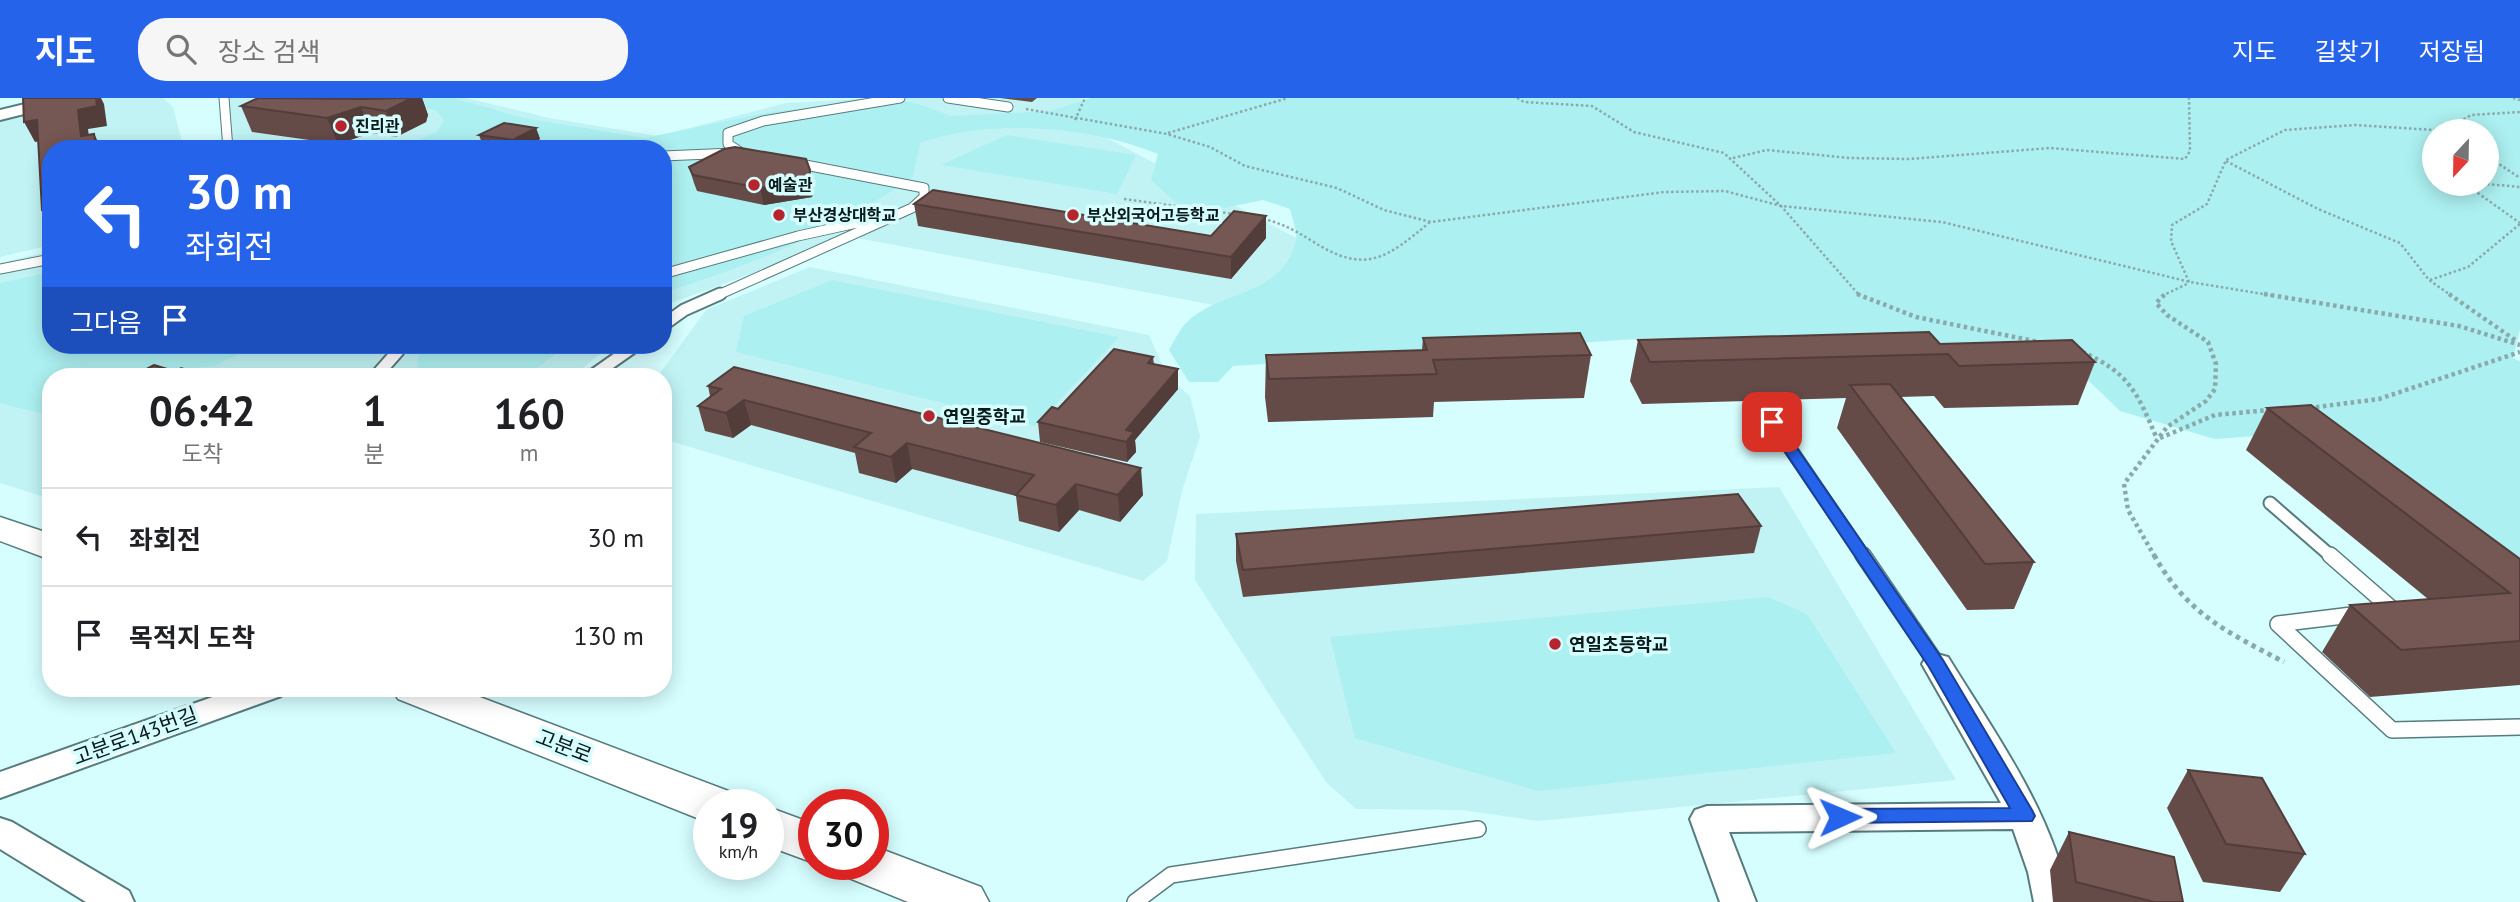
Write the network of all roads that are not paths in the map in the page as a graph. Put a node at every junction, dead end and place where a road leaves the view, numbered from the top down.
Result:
1 (70, 98) edge
2 (224, 98) edge
3 (900, 98) edge
4 (948, 98) edge
5 (1007, 107) road end
6 (0, 115) edge
7 (227, 140) edge
8 (741, 153) junction
9 (672, 156) edge
10 (754, 156) edge
11 (780, 161) edge
12 (888, 216) junction
13 (42, 261) edge
14 (0, 269) edge
15 (672, 271) edge
16 (672, 319) edge
17 (395, 354) edge
18 (623, 354) edge
19 (383, 368) edge
20 (603, 368) edge
21 (1772, 422) dead end
22 (2270, 503) dead end
23 (0, 528) edge
24 (42, 544) edge
25 (1937, 664) joint
26 (245, 697) edge
27 (436, 697) edge
28 (2520, 727) edge
29 (0, 785) edge
30 (693, 797) edge
31 (2025, 816) junction
32 (1478, 829) dead end
33 (0, 832) edge
34 (889, 873) edge
35 (116, 902) edge
36 (963, 902) edge
37 (1135, 902) edge
38 (1738, 902) edge
39 (2052, 902) edge

1 - 6 street
2 - 7 lane
3 - 8 lane
4 - 5 lane
8 - 9 lane
8 - 10 lane
11 - 12 lane
12 - 15 lane
12 - 16 lane
13 - 14 lane
17 - 19 lane
18 - 20 lane
21 - 25 lane
22 - 28 lane
23 - 24 main road
25 - 31 street
26 - 29 street, 고분로143번길
27 - 30 main road, 고분로
31 - 38 street
31 - 39 street
32 - 37 lane
33 - 35 street
34 - 36 main road

